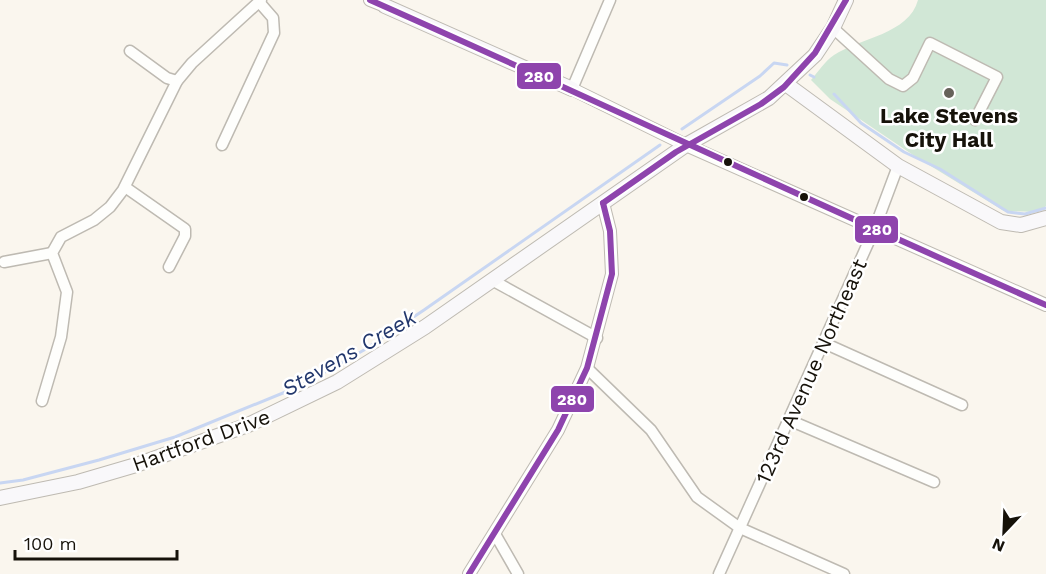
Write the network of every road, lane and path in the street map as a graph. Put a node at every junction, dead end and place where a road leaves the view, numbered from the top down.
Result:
1 (370, 0) edge
2 (610, 0) edge
3 (846, 0) edge
4 (260, 1) edge
5 (385, 6) joint
6 (833, 28) junction
7 (130, 51) dead end
8 (177, 81) junction
9 (786, 84) junction
10 (572, 89) junction
11 (975, 120) dead end
12 (682, 143) junction
13 (222, 145) dead end
14 (898, 166) junction
15 (125, 187) junction
16 (603, 203) junction
17 (1046, 218) edge
18 (874, 230) junction
19 (52, 253) junction
20 (4, 262) dead end
21 (169, 267) dead end
22 (492, 280) junction
23 (1046, 304) edge
24 (597, 338) junction
25 (824, 343) junction
26 (587, 368) junction
27 (42, 401) dead end
28 (962, 405) dead end
29 (789, 420) junction
30 (934, 482) dead end
31 (0, 498) edge
32 (740, 528) junction
33 (495, 534) junction
34 (469, 574) edge
35 (518, 574) edge
36 (719, 574) edge
37 (844, 574) edge

1 - 5 street
2 - 10 street
3 - 6 main road, Hartford Drive
4 - 8 street
4 - 13 street
5 - 10 main road
6 - 9 main road, Hartford Drive
6 - 11 street
7 - 8 street
8 - 15 street
9 - 12 main road, Hartford Drive
9 - 14 main road
10 - 12 street
12 - 16 main road, Hartford Drive
12 - 18 street
14 - 17 main road
14 - 18 street, 123rd Avenue Northeast
15 - 19 street
15 - 21 street
16 - 22 main road, Hartford Drive
16 - 24 street
18 - 23 street
18 - 25 street, 123rd Avenue Northeast
19 - 20 street
19 - 27 street
22 - 24 street
22 - 31 main road, Hartford Drive
24 - 26 street
25 - 28 street
25 - 29 street, 123rd Avenue Northeast
26 - 32 street
26 - 33 street
29 - 30 street
29 - 32 street, 123rd Avenue Northeast
32 - 36 street, 123rd Avenue Northeast
32 - 37 street
33 - 34 street
33 - 35 street

